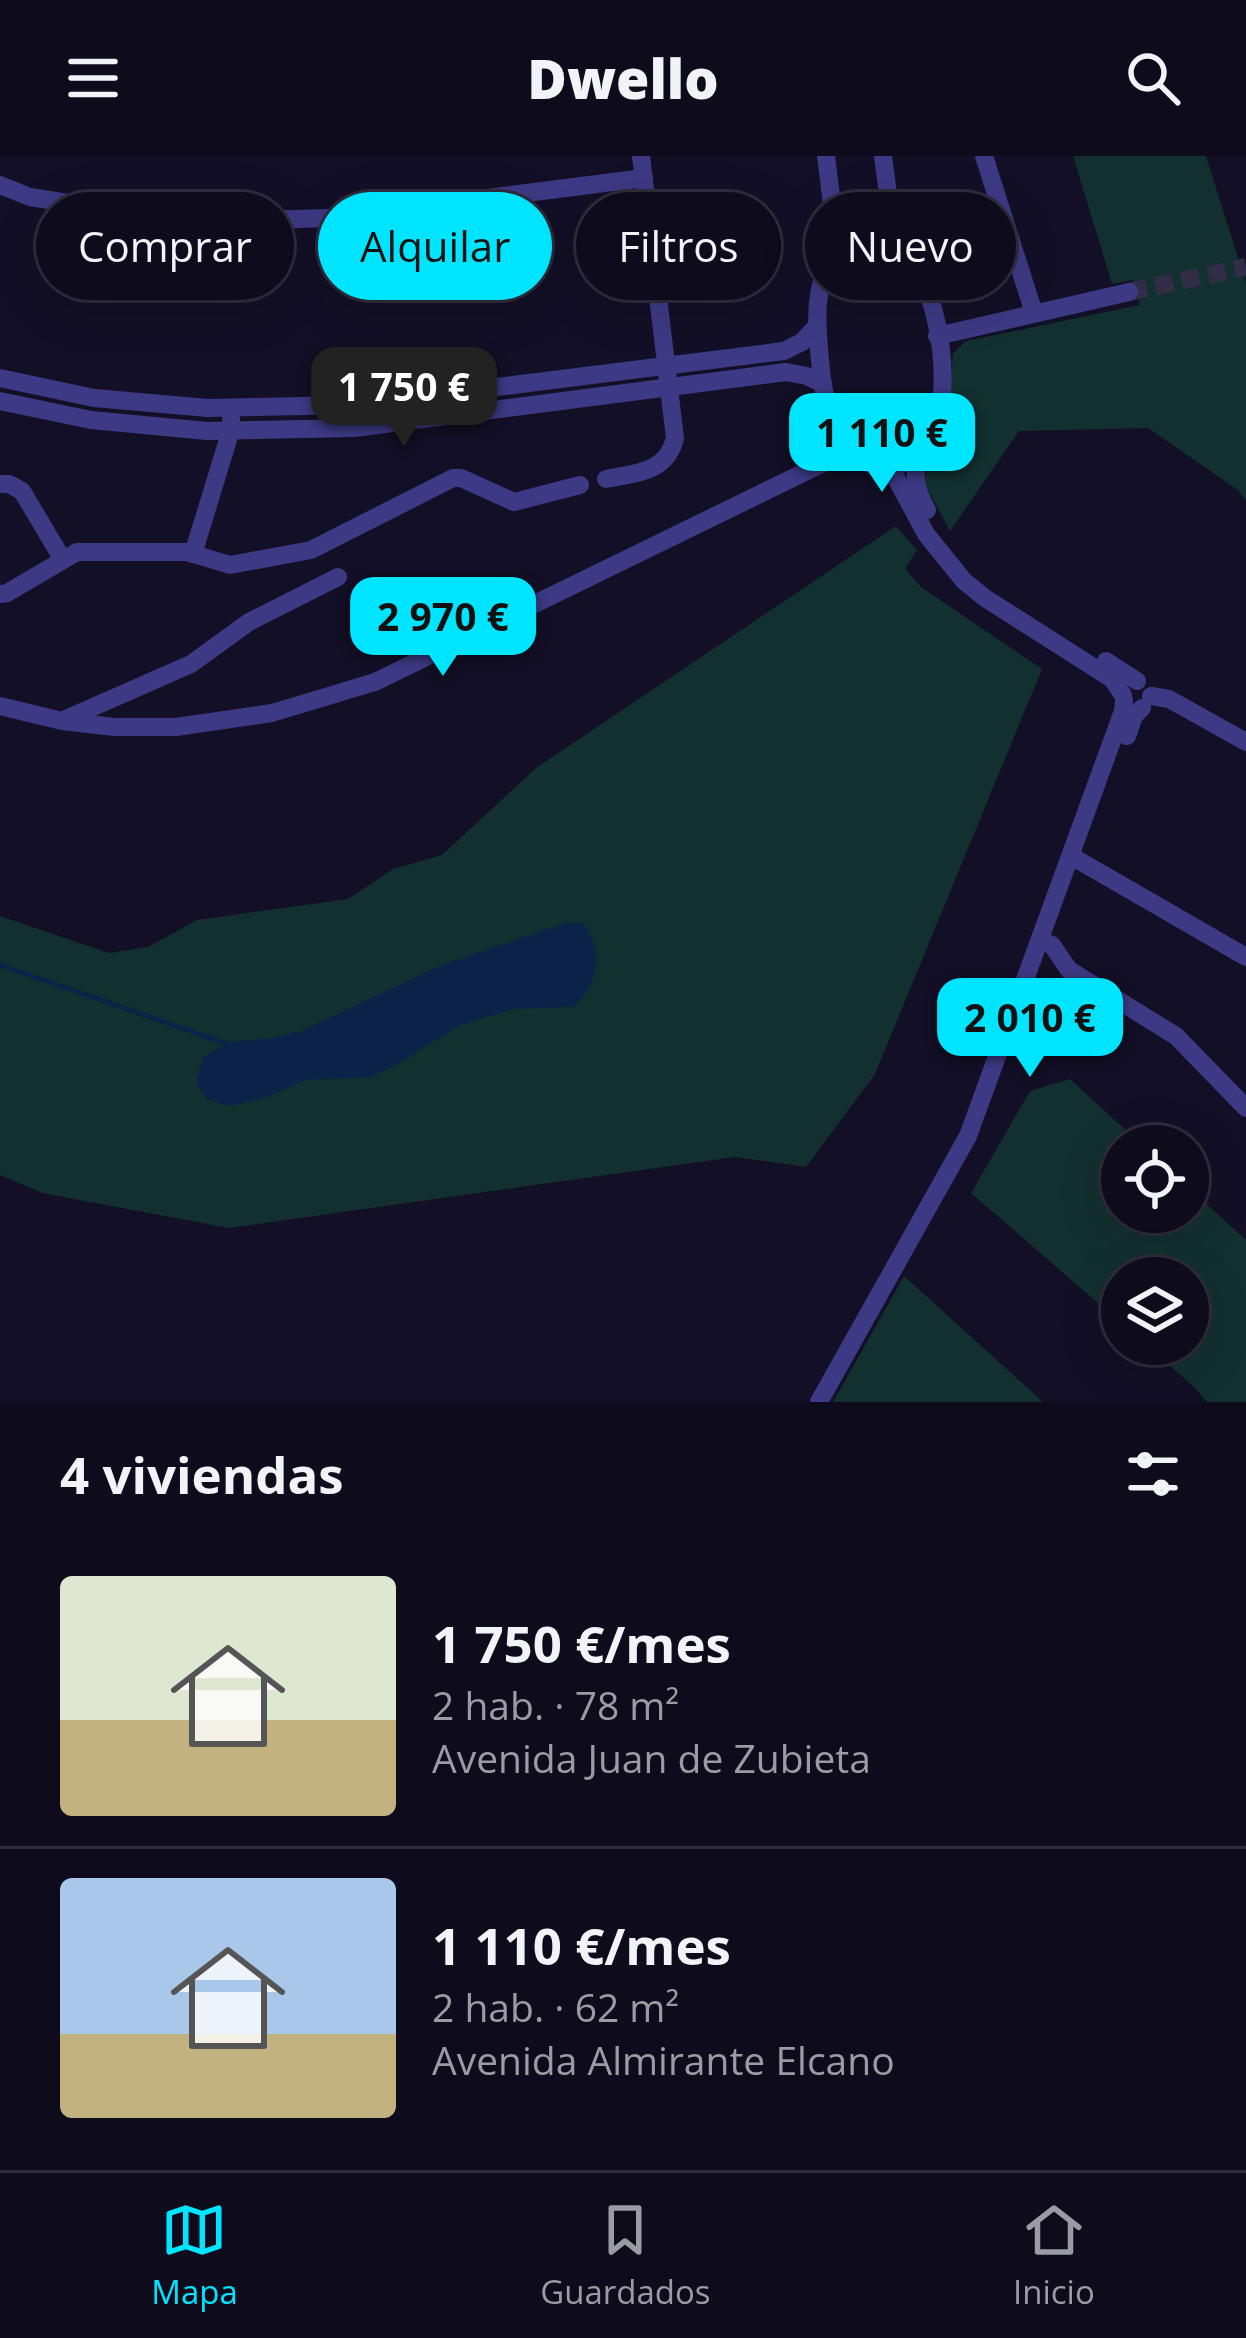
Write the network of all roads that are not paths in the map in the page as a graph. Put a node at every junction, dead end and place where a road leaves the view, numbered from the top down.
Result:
1 (641, 156) edge
2 (826, 156) edge
3 (884, 156) edge
4 (984, 156) edge
5 (644, 178) junction
6 (0, 185) edge
7 (830, 192) edge
8 (888, 192) edge
9 (1129, 292) tunnel mouth
10 (817, 300) edge
11 (930, 300) edge
12 (1034, 314) junction
13 (816, 327) junction
14 (937, 336) junction
15 (667, 366) junction
16 (6, 379) edge
17 (823, 384) junction
18 (669, 388) junction
19 (3, 402) edge
20 (231, 408) junction
21 (230, 430) junction
22 (848, 451) junction
23 (919, 454) junction
24 (886, 468) junction
25 (606, 479) dead end
26 (0, 484) edge
27 (580, 485) dead end
28 (193, 554) junction
29 (63, 560) junction
30 (338, 577) dead end
31 (0, 594) edge
32 (1135, 696) junction
33 (117, 697) junction
34 (0, 706) edge
35 (62, 721) junction
36 (114, 727) junction
37 (1246, 742) edge
38 (1076, 858) junction
39 (1046, 943) junction
40 (1246, 957) edge
41 (1246, 1108) edge
42 (819, 1402) edge
43 (833, 1402) edge

1 - 5 street
2 - 7 street
3 - 8 street
4 - 12 street
5 - 6 street
5 - 15 street
9 - 12 street
10 - 13 street
11 - 14 street
12 - 14 street
13 - 15 street
13 - 17 street
14 - 23 street
15 - 18 street
15 - 20 street
16 - 19 street
16 - 20 street
17 - 18 street
17 - 22 street
18 - 21 street
18 - 25 street
19 - 21 street
20 - 21 street
21 - 28 street
22 - 24 street
22 - 36 street
23 - 24 street
23 - 32 street
24 - 32 street
26 - 29 street
27 - 28 street
28 - 29 street
29 - 31 street
30 - 33 street
32 - 37 street
32 - 38 street
33 - 35 street
33 - 36 street
34 - 35 street
35 - 36 street
38 - 39 street
38 - 40 street
39 - 41 street
39 - 42 street
39 - 43 street

